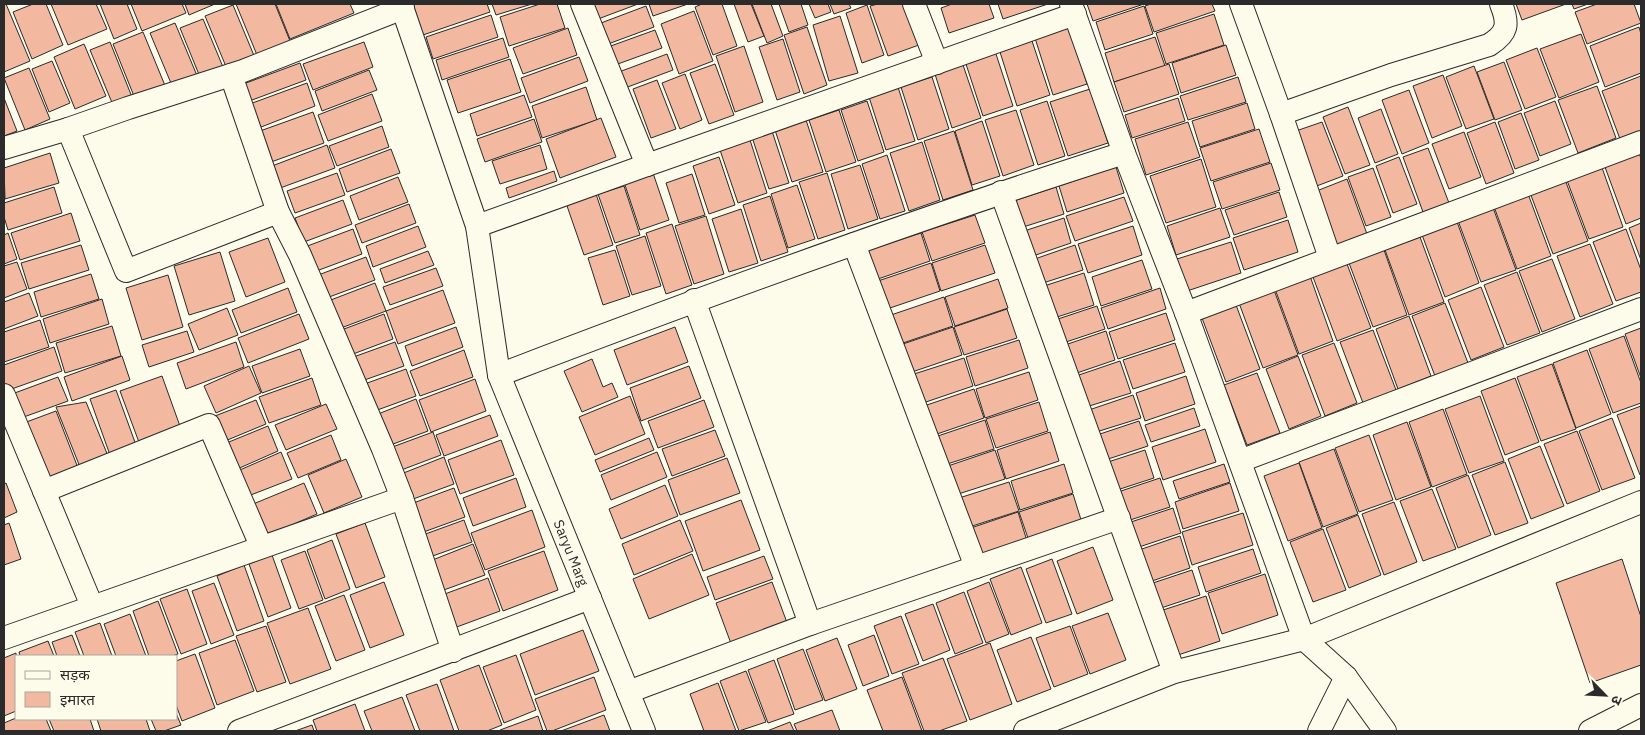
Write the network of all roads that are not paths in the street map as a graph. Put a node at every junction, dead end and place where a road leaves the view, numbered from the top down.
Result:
1 (582, 4) edge
2 (914, 4) edge
3 (1241, 4) edge
4 (1501, 4) edge
5 (402, 6) edge
6 (1073, 9) edge
7 (937, 63) junction
8 (231, 75) junction
9 (1281, 114) junction
10 (68, 129) junction
11 (1641, 142) edge
12 (4, 148) edge
13 (1124, 153) junction
14 (647, 165) junction
15 (1001, 192) junction
16 (278, 212) junction
17 (477, 226) junction
18 (854, 244) junction
19 (1330, 258) junction
20 (694, 300) junction
21 (1641, 309) edge
22 (1186, 313) junction
23 (499, 375) junction
24 (4, 394) edge
25 (1240, 461) junction
26 (44, 491) junction
27 (402, 498) junction
28 (1641, 502) edge
29 (1119, 518) junction
30 (261, 546) junction
31 (976, 567) junction
32 (590, 598) junction
33 (92, 606) junction
34 (810, 624) junction
35 (4, 638) edge
36 (1304, 639) junction
37 (453, 651) junction
38 (1174, 672) junction
39 (1346, 677) junction
40 (628, 692) junction
41 (1641, 705) edge
42 (239, 731) edge
43 (644, 731) edge
44 (1025, 731) edge
45 (1319, 731) edge
46 (1385, 731) edge
47 (1591, 731) edge

1 - 14 street
2 - 7 street
3 - 9 street
4 - 9 street
5 - 8 street
5 - 17 street, Saryu Marg
6 - 7 street
6 - 13 street
7 - 14 street
8 - 10 street
8 - 16 street
9 - 19 street
10 - 12 street
10 - 16 street
11 - 19 street
13 - 15 street
13 - 22 street
14 - 17 street
15 - 18 street
15 - 29 street
16 - 27 street
17 - 23 street, Saryu Marg
18 - 20 street
18 - 31 street
19 - 22 street
20 - 23 street
20 - 34 street
21 - 25 street
22 - 25 street
23 - 32 street, Saryu Marg
24 - 26 street
25 - 36 street
26 - 30 street
26 - 33 street
27 - 30 street
27 - 37 street
28 - 36 street
29 - 31 street
29 - 38 street
30 - 33 street
31 - 34 street
32 - 37 street
32 - 40 street, Saryu Marg
33 - 35 street
34 - 40 street
36 - 38 street
36 - 39 street
37 - 42 street
38 - 44 street
39 - 45 street
39 - 46 street
40 - 43 street, Saryu Marg
41 - 47 street

